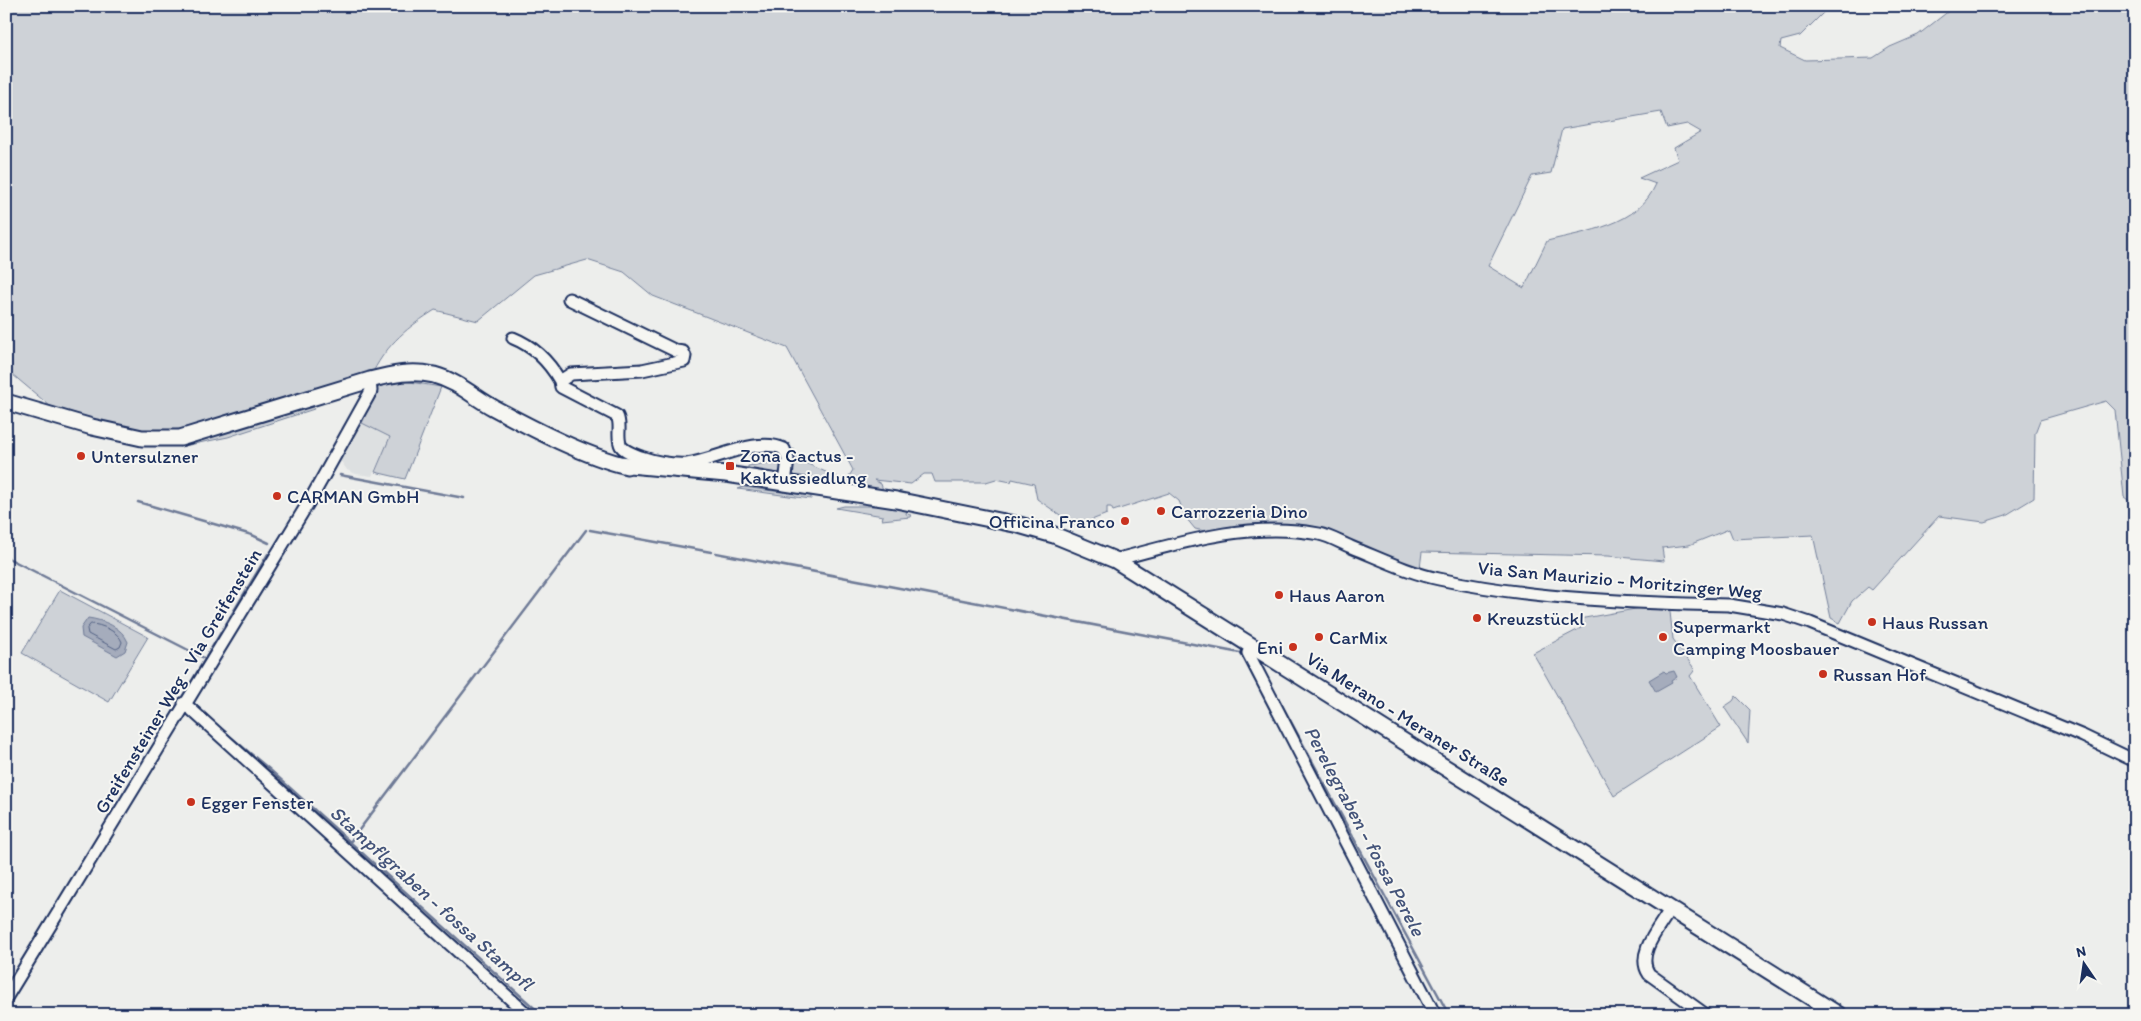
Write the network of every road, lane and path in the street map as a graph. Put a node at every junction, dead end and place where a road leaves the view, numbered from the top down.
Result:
1 (568, 300) dead end
2 (513, 338) dead end
3 (370, 380) junction
4 (560, 381) junction
5 (6, 402) edge
6 (785, 484) junction
7 (1115, 560) junction
8 (1253, 645) junction
9 (184, 703) junction
10 (2135, 761) edge
11 (1671, 908) junction
12 (6, 998) edge
13 (528, 1015) edge
14 (1435, 1015) edge
15 (1706, 1015) edge
16 (1839, 1015) edge

1 - 4 street
2 - 4 street
3 - 5 main road, Via Merano - Meraner Straße
3 - 6 main road, Via Merano - Meraner Straße
3 - 9 street, Greifensteiner Weg - Via Greifenstein
4 - 6 street
6 - 7 main road, Via Merano - Meraner Straße
7 - 8 main road, Via Merano - Meraner Straße
7 - 10 street, Via San Maurizio - Moritzinger Weg
8 - 11 main road, Via Merano - Meraner Straße
8 - 14 street
9 - 12 street, Greifensteiner Weg - Via Greifenstein
9 - 13 street
11 - 15 street
11 - 16 main road, Via Merano - Meraner Straße

